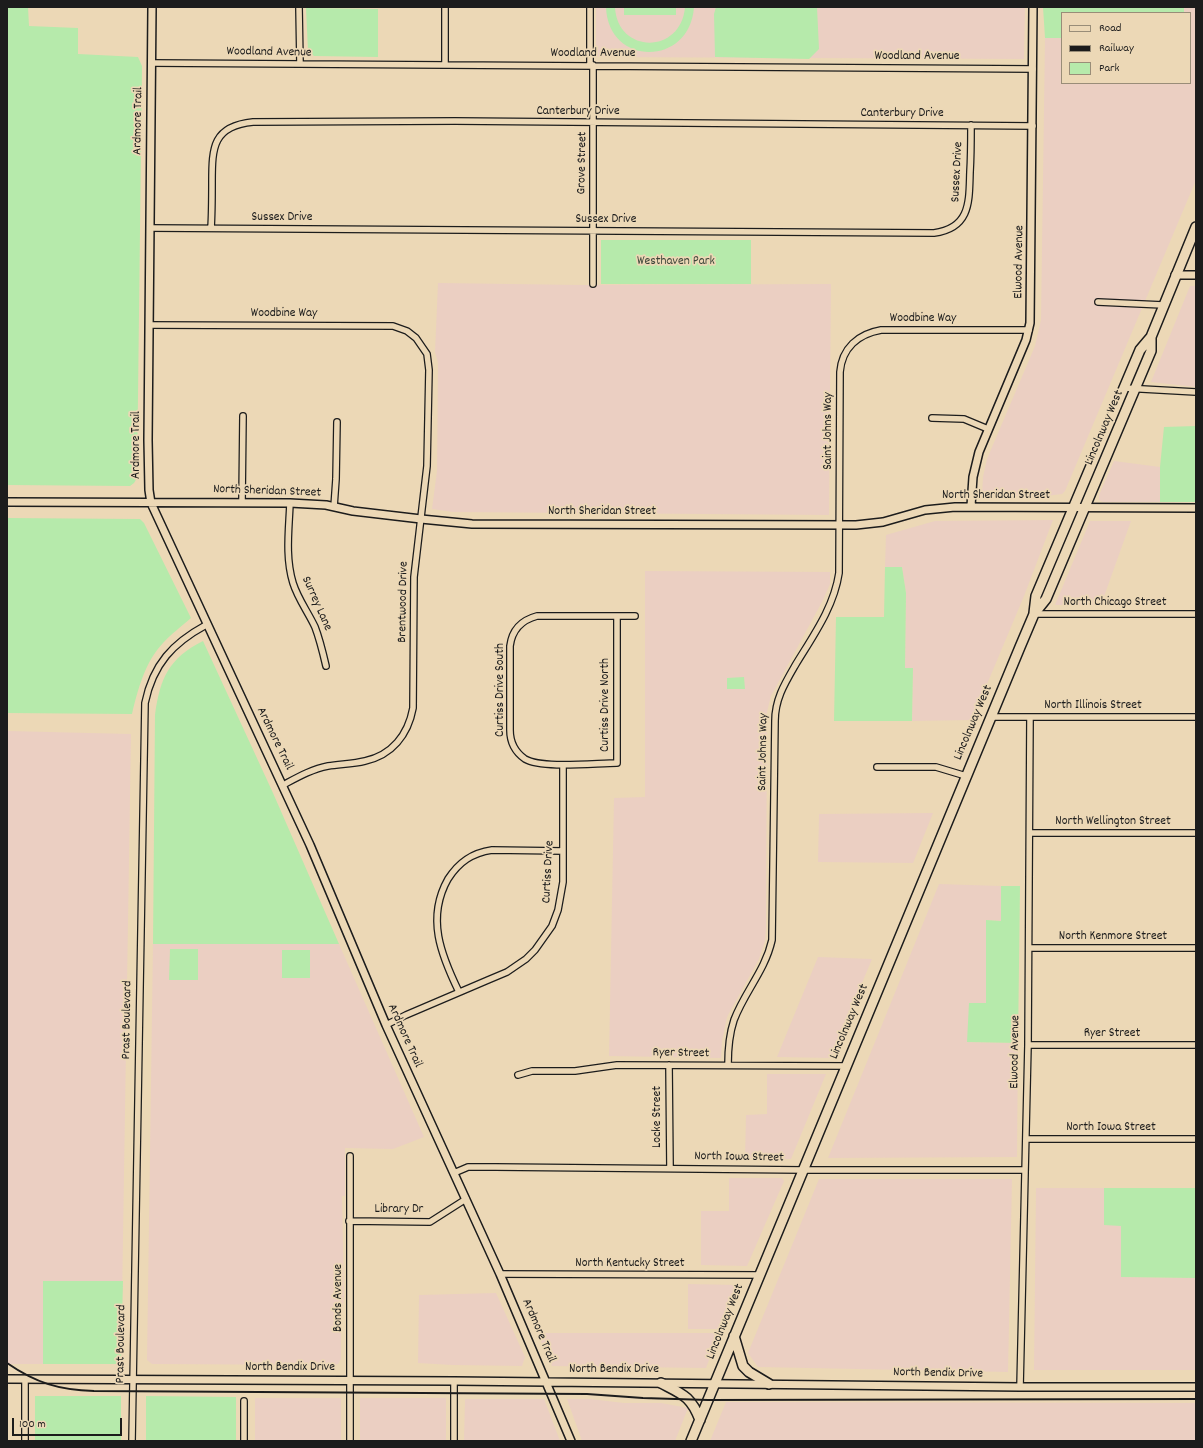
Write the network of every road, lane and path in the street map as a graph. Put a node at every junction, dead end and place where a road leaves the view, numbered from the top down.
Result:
1 (152, 7) edge
2 (299, 7) edge
3 (445, 7) edge
4 (590, 7) edge
5 (1033, 7) edge
6 (152, 63) junction
7 (300, 64) junction
8 (445, 64) junction
9 (591, 65) junction
10 (1033, 69) junction
11 (594, 123) junction
12 (971, 125) junction
13 (1033, 126) junction
14 (1196, 227) edge
15 (150, 228) junction
16 (211, 228) junction
17 (593, 231) junction
18 (1175, 275) junction
19 (1196, 276) edge
20 (593, 284) dead end
21 (1098, 302) dead end
22 (1163, 305) junction
23 (149, 325) junction
24 (1029, 330) junction
25 (1151, 337) junction
26 (416, 338) joint
27 (840, 372) joint
28 (1124, 388) junction
29 (1136, 388) junction
30 (1196, 392) edge
31 (243, 416) dead end
32 (932, 418) dead end
33 (337, 422) dead end
34 (988, 429) junction
35 (7, 502) edge
36 (242, 502) junction
37 (151, 503) junction
38 (290, 503) junction
39 (971, 506) junction
40 (334, 507) junction
41 (1074, 508) junction
42 (1086, 508) junction
43 (1196, 508) edge
44 (421, 519) junction
45 (839, 526) junction
46 (1034, 614) junction
47 (1196, 614) edge
48 (635, 616) dead end
49 (617, 617) junction
50 (206, 625) junction
51 (326, 666) dead end
52 (991, 717) junction
53 (1030, 717) junction
54 (1196, 717) edge
55 (563, 765) junction
56 (877, 767) dead end
57 (966, 776) junction
58 (283, 785) junction
59 (1030, 833) junction
60 (1196, 833) edge
61 (563, 851) junction
62 (1029, 948) junction
63 (1196, 948) edge
64 (459, 992) junction
65 (386, 1025) junction
66 (1028, 1045) junction
67 (1196, 1045) edge
68 (669, 1065) junction
69 (728, 1066) junction
70 (846, 1066) junction
71 (518, 1075) dead end
72 (1027, 1139) junction
73 (1196, 1139) edge
74 (350, 1156) dead end
75 (670, 1168) junction
76 (803, 1170) junction
77 (1025, 1170) junction
78 (454, 1173) junction
79 (466, 1199) junction
80 (350, 1221) junction
81 (500, 1274) junction
82 (760, 1275) junction
83 (734, 1336) junction
84 (7, 1379) edge
85 (25, 1379) junction
86 (133, 1379) junction
87 (350, 1380) junction
88 (454, 1381) junction
89 (547, 1382) junction
90 (660, 1383) junction
91 (715, 1383) junction
92 (769, 1384) junction
93 (1020, 1387) junction
94 (1196, 1387) edge
95 (244, 1401) dead end
96 (700, 1420) junction
97 (25, 1441) edge
98 (132, 1441) edge
99 (244, 1441) edge
100 (350, 1441) edge
101 (454, 1441) edge
102 (571, 1441) edge
103 (691, 1441) edge

1 - 6 street, Ardmore Trail
2 - 7 street
3 - 8 street
4 - 9 street, Grove Street
5 - 10 street, Elwood Avenue
6 - 7 street, Woodland Avenue
6 - 15 street, Ardmore Trail
7 - 8 street, Woodland Avenue
8 - 9 street, Woodland Avenue
9 - 10 street, Woodland Avenue
9 - 11 street, Grove Street
10 - 13 street, Elwood Avenue
11 - 12 street, Canterbury Drive
11 - 16 street, Canterbury Drive
11 - 17 street, Grove Street
12 - 13 street, Canterbury Drive
12 - 17 street, Sussex Drive
13 - 24 street, Elwood Avenue
14 - 18 main road, Lincolnway West
15 - 16 street, Sussex Drive
15 - 23 street, Ardmore Trail
16 - 17 street, Sussex Drive
17 - 20 street, Grove Street
18 - 19 street
18 - 22 main road, Lincolnway West
21 - 22 street
22 - 25 main road, Lincolnway West
23 - 26 street, Woodbine Way
23 - 37 street, Ardmore Trail
24 - 27 street, Woodbine Way
24 - 34 street, Elwood Avenue
25 - 28 main road, Lincolnway West
25 - 29 main road, Lincolnway West
26 - 44 street, Brentwood Drive
27 - 45 street, Saint Johns Way
28 - 29 street
28 - 41 main road, Lincolnway West
29 - 30 street
29 - 42 main road, Lincolnway West
31 - 36 street
32 - 34 street
33 - 40 street
34 - 39 street, Elwood Avenue
35 - 37 street, North Sheridan Street
36 - 37 street, North Sheridan Street
36 - 38 street, North Sheridan Street
37 - 50 street, Ardmore Trail
38 - 40 street, North Sheridan Street
38 - 51 street, Surrey Lane
39 - 41 street, North Sheridan Street
39 - 45 street, North Sheridan Street
40 - 44 street, North Sheridan Street
41 - 42 street, North Sheridan Street
41 - 46 main road, Lincolnway West
42 - 43 street, North Sheridan Street
42 - 46 main road, Lincolnway West
44 - 45 street, North Sheridan Street
44 - 58 street, Brentwood Drive
45 - 69 street, Saint Johns Way
46 - 47 street, North Chicago Street
46 - 52 main road, Lincolnway West
48 - 49 street, Curtiss Drive South
49 - 55 street, Curtiss Drive North
49 - 55 street, Curtiss Drive South
50 - 58 street, Ardmore Trail
50 - 86 street, Prast Boulevard
52 - 53 street, North Illinois Street
52 - 57 main road, Lincolnway West
53 - 54 street, North Illinois Street
53 - 59 street, Elwood Avenue
55 - 61 street, Curtiss Drive
56 - 57 street
57 - 70 main road, Lincolnway West
58 - 65 street, Ardmore Trail
59 - 60 street, North Wellington Street
59 - 62 street, Elwood Avenue
61 - 64 street, Curtiss Drive
61 - 64 street
62 - 63 street, North Kenmore Street
62 - 66 street, Elwood Avenue
64 - 65 street, Curtiss Drive
65 - 78 street, Ardmore Trail
66 - 67 street, Ryer Street
66 - 72 street, Elwood Avenue
68 - 69 street, Ryer Street
68 - 71 street, Ryer Street
68 - 75 street, Locke Street
69 - 70 street, Ryer Street
70 - 76 main road, Lincolnway West
72 - 73 street, North Iowa Street
72 - 77 street, Elwood Avenue
74 - 80 street, Bonds Avenue
75 - 76 street, North Iowa Street
75 - 78 street, North Iowa Street
76 - 77 street, North Iowa Street
76 - 82 main road, Lincolnway West
77 - 93 street, Elwood Avenue
78 - 79 street, Ardmore Trail
79 - 80 street, Library Dr
79 - 81 street, Ardmore Trail
80 - 87 street, Bonds Avenue
81 - 82 street, North Kentucky Street
81 - 89 street, Ardmore Trail
82 - 83 main road, Lincolnway West
83 - 91 main road, Lincolnway West
83 - 92 main road
84 - 85 street, North Bendix Drive
85 - 86 street, North Bendix Drive
85 - 97 street
86 - 87 street, North Bendix Drive
86 - 98 street, Prast Boulevard
87 - 88 street, North Bendix Drive
87 - 100 street, Bonds Avenue
88 - 89 street, North Bendix Drive
88 - 101 street
89 - 90 street, North Bendix Drive
89 - 102 street, Ardmore Trail
90 - 91 street, North Bendix Drive
90 - 96 main road
91 - 92 street, North Bendix Drive
91 - 96 main road, Lincolnway West
92 - 93 street, North Bendix Drive
93 - 94 street, North Bendix Drive
95 - 99 street
96 - 103 main road, Lincolnway West

